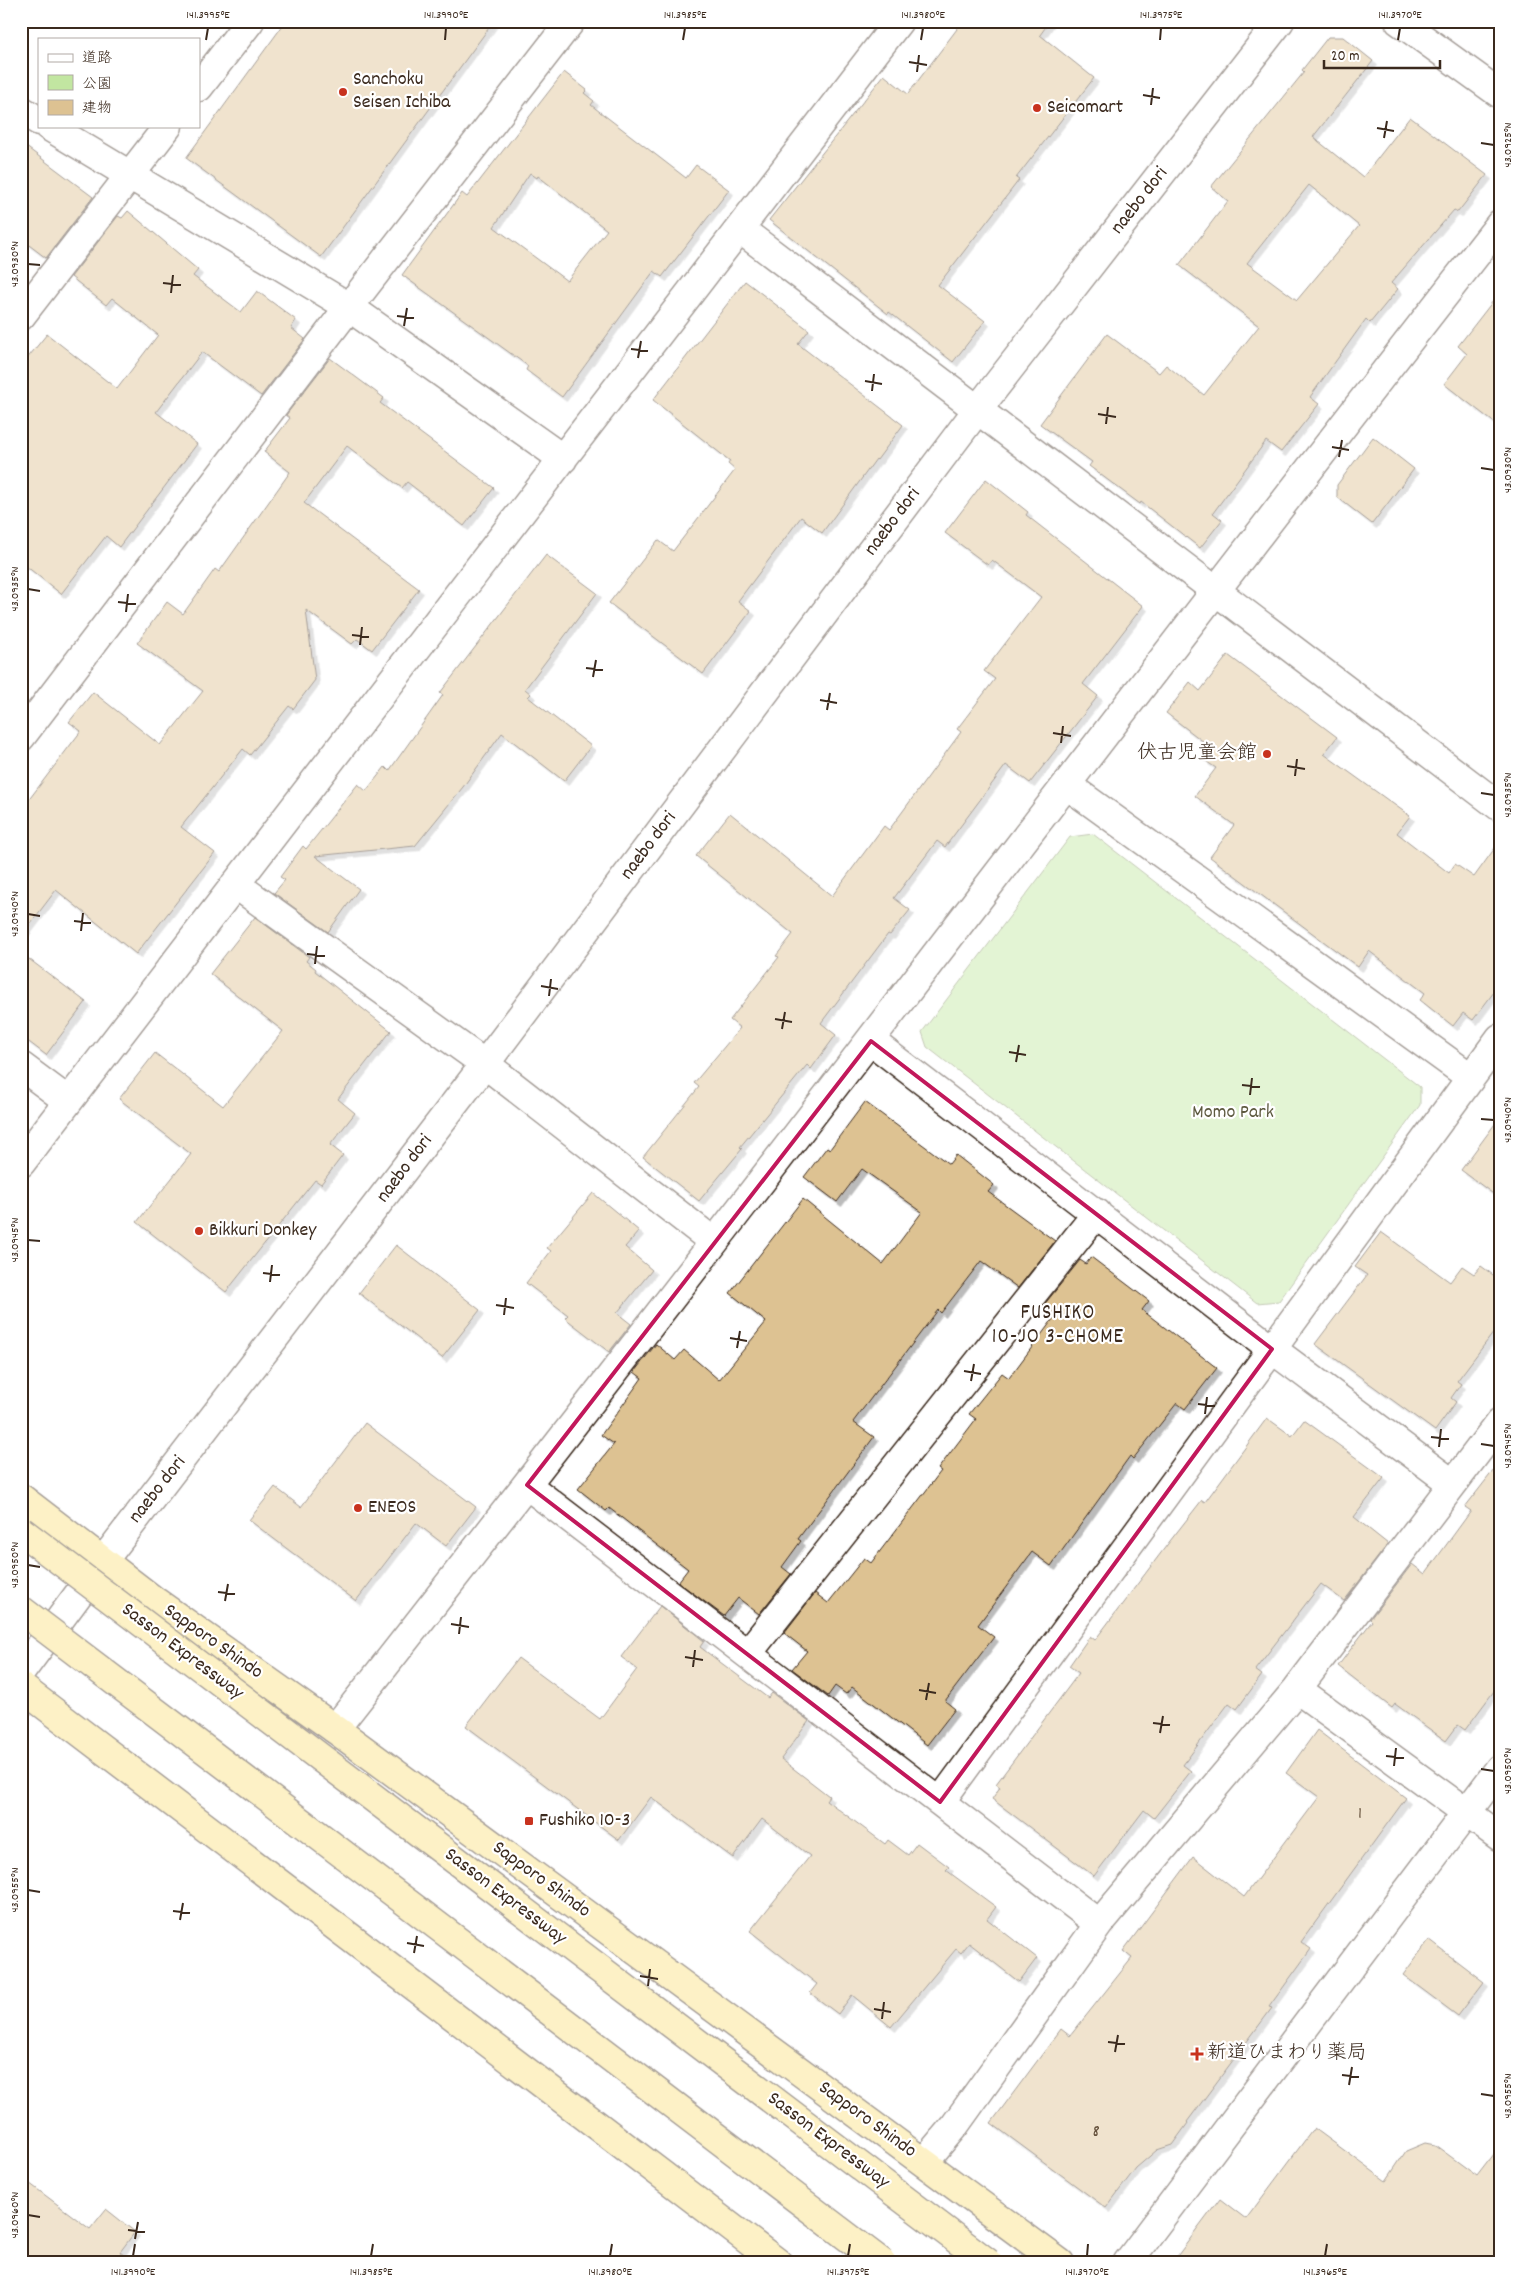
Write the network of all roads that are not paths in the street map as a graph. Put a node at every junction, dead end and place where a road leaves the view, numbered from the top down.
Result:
1 (250, 21) edge
2 (571, 21) edge
3 (899, 21) edge
4 (1280, 21) edge
5 (1399, 21) edge
6 (200, 86) edge
7 (1500, 94) edge
8 (21, 110) edge
9 (38, 120) edge
10 (51, 128) edge
11 (166, 128) edge
12 (130, 175) junction
13 (1500, 224) edge
14 (740, 229) junction
15 (349, 307) junction
16 (21, 316) edge
17 (978, 409) junction
18 (563, 459) junction
19 (1215, 589) junction
20 (21, 737) edge
21 (1067, 785) junction
22 (1500, 807) edge
23 (235, 884) junction
24 (1500, 1038) edge
25 (871, 1041) junction
26 (485, 1064) junction
27 (21, 1066) edge
28 (1470, 1077) junction
29 (68, 1101) junction
30 (21, 1163) edge
31 (1097, 1213) junction
32 (714, 1242) junction
33 (1272, 1350) junction
34 (1500, 1422) edge
35 (1453, 1484) junction
36 (527, 1485) junction
37 (21, 1498) edge
38 (21, 1531) edge
39 (103, 1561) junction
40 (21, 1610) edge
41 (748, 1653) junction
42 (21, 1672) edge
43 (21, 1687) edge
44 (1297, 1689) junction
45 (336, 1729) junction
46 (1500, 1768) edge
47 (940, 1802) junction
48 (1467, 1811) junction
49 (1500, 1837) edge
50 (1099, 1924) junction
51 (924, 2162) junction
52 (778, 2263) edge
53 (882, 2263) edge
54 (988, 2263) edge
55 (1060, 2263) edge
56 (1127, 2263) edge

1 - 6 street
2 - 15 street
3 - 14 street
4 - 17 street, naebo dori
5 - 7 street
8 - 9 street
10 - 12 street
11 - 12 street
12 - 15 street
12 - 16 street
13 - 19 street
14 - 17 street
14 - 18 street
15 - 18 street
15 - 20 street
17 - 19 street
17 - 26 street, naebo dori
18 - 23 street
19 - 21 street
19 - 22 street
21 - 25 street
21 - 28 street
23 - 26 street
23 - 29 street
24 - 28 street
25 - 31 street
25 - 32 street
26 - 32 street
26 - 39 street, naebo dori
27 - 29 street
28 - 33 street
29 - 30 street
31 - 33 street
31 - 41 street
32 - 36 street
33 - 35 street
33 - 47 street
34 - 35 street
35 - 44 street
36 - 41 street
36 - 45 street
37 - 39 highway, Sapporo Shindo
38 - 54 highway, Sasson Expressway, bridge
39 - 42 street, naebo dori
39 - 45 highway, Sapporo Shindo
40 - 53 highway, bridge
41 - 47 street
43 - 52 highway
44 - 48 street
44 - 50 street
45 - 51 highway, Sapporo Shindo
46 - 48 street
47 - 50 street
48 - 49 street
48 - 56 street
50 - 51 street
51 - 55 highway, Sapporo Shindo

